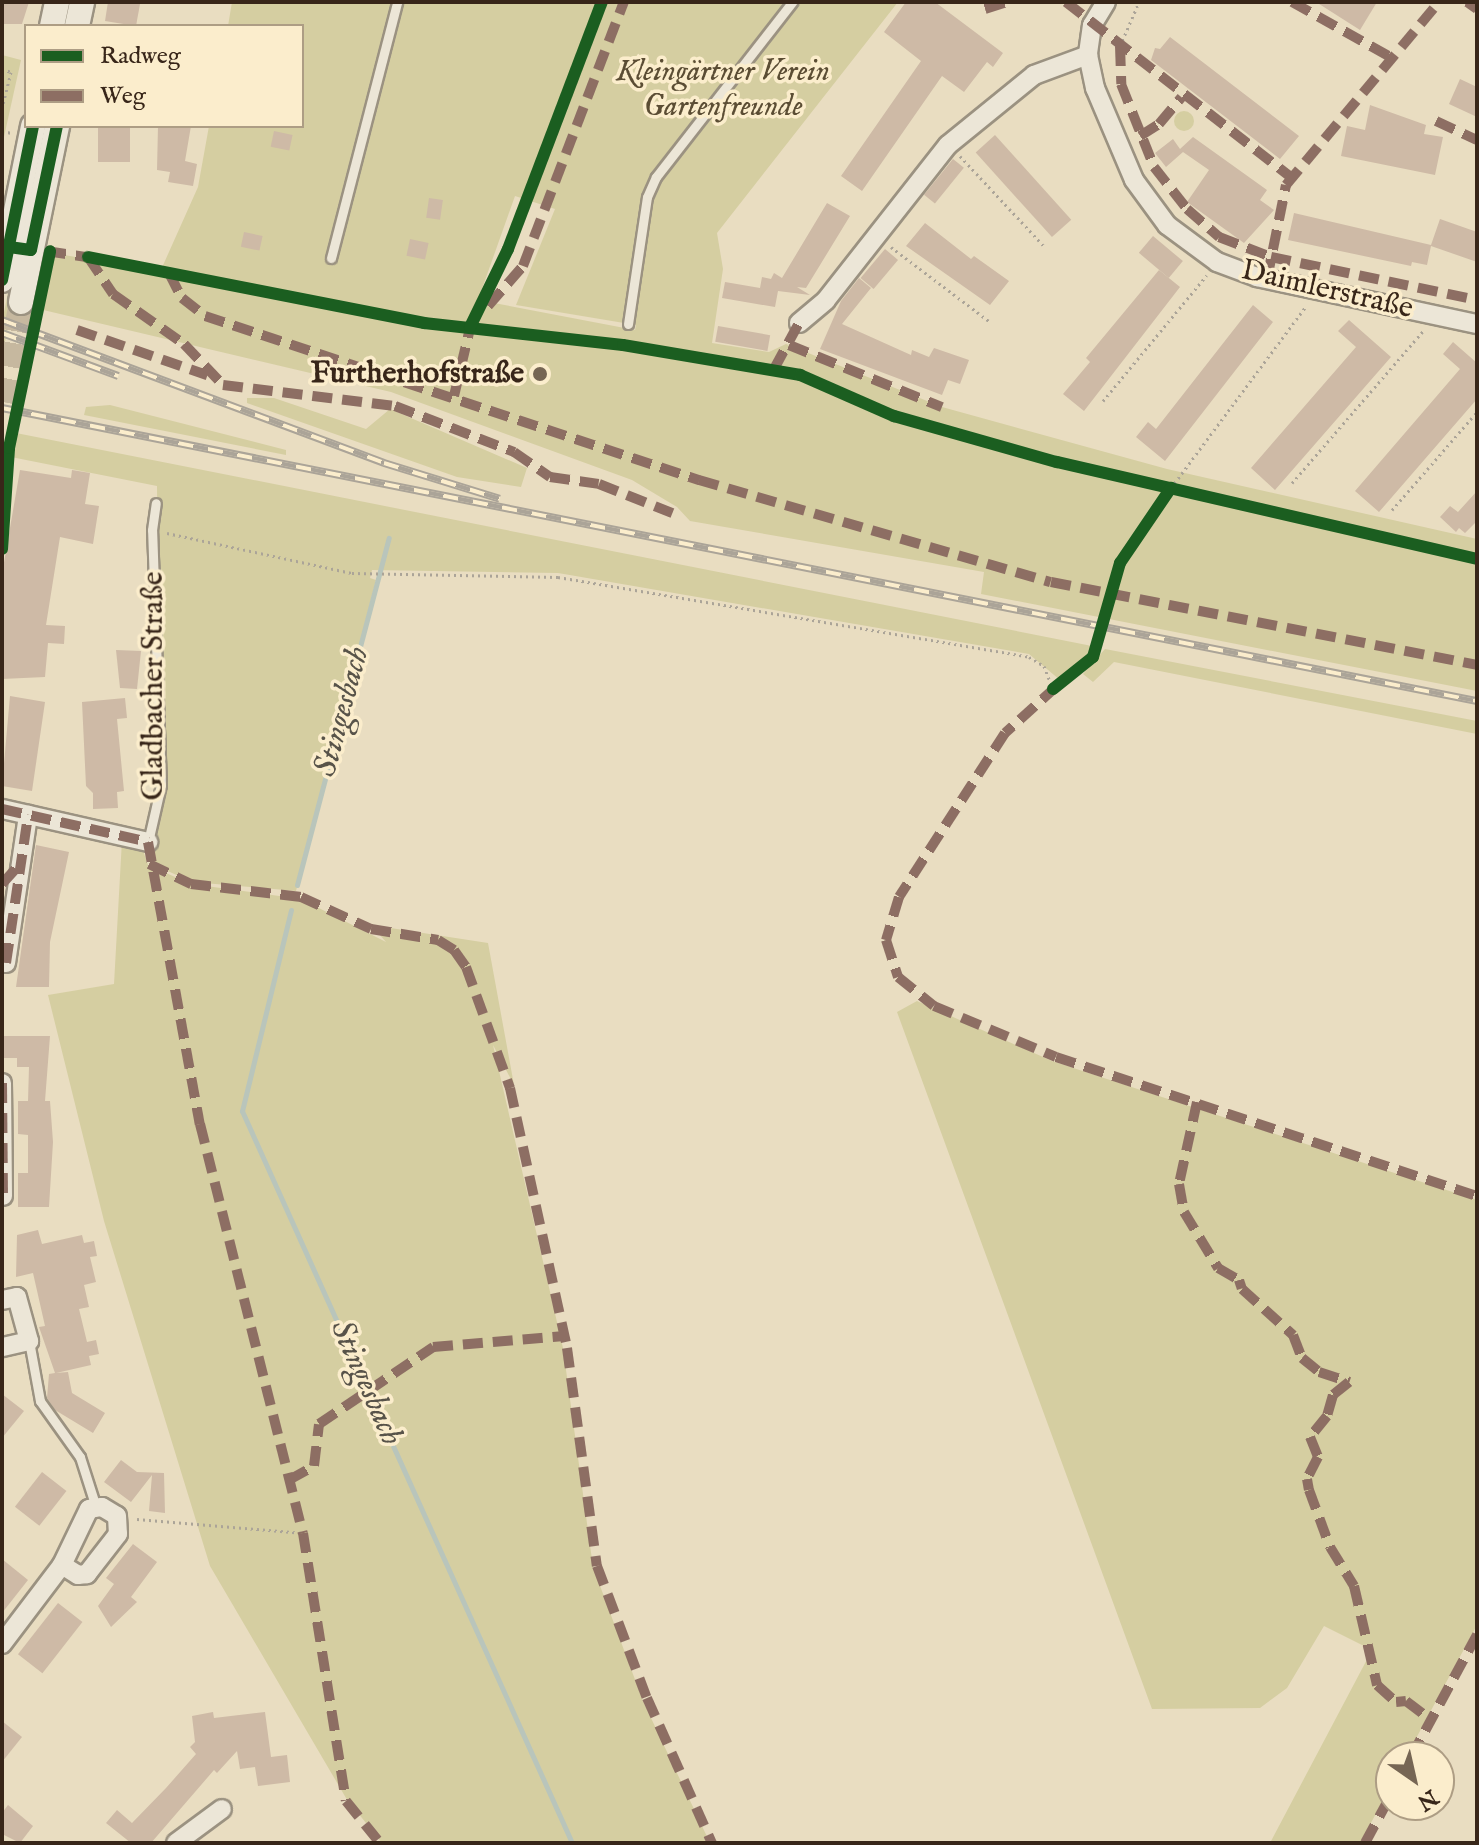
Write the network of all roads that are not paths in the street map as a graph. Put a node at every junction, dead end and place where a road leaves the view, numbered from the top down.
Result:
1 (57, 2) edge
2 (82, 2) edge
3 (397, 2) edge
4 (792, 2) edge
5 (1106, 2) edge
6 (52, 24) edge
7 (77, 24) edge
8 (1088, 55) junction
9 (33, 128) edge
10 (57, 128) edge
11 (331, 258) dead end
12 (2, 280) tunnel mouth
13 (21, 302) tunnel mouth
14 (799, 323) dead end
15 (628, 324) dead end
16 (1477, 324) edge
17 (156, 503) dead end
18 (2, 809) edge
19 (28, 815) junction
20 (148, 842) joint
21 (21, 863) junction
22 (2, 884) edge
23 (6, 963) dead end
24 (2, 1083) edge
25 (2, 1109) edge
26 (3, 1196) edge
27 (2, 1300) edge
28 (29, 1341) junction
29 (2, 1347) edge
30 (96, 1507) junction
31 (62, 1565) junction
32 (2, 1644) edge
33 (222, 1809) dead end
34 (176, 1843) edge

1 - 6 main road
2 - 7 main road
3 - 11 lane
4 - 15 lane
5 - 8 street
8 - 14 street
8 - 16 street, Daimlerstraße
9 - 12 main road
10 - 13 main road
17 - 20 lane, Gladbacher Straße
18 - 19 street, Gladbacher Straße
19 - 20 street, Gladbacher Straße
19 - 21 street
21 - 22 street
21 - 23 street
24 - 25 street
25 - 26 street
27 - 28 street
28 - 29 street
28 - 30 lane
30 - 31 street
30 - 31 street
31 - 32 street
33 - 34 street

